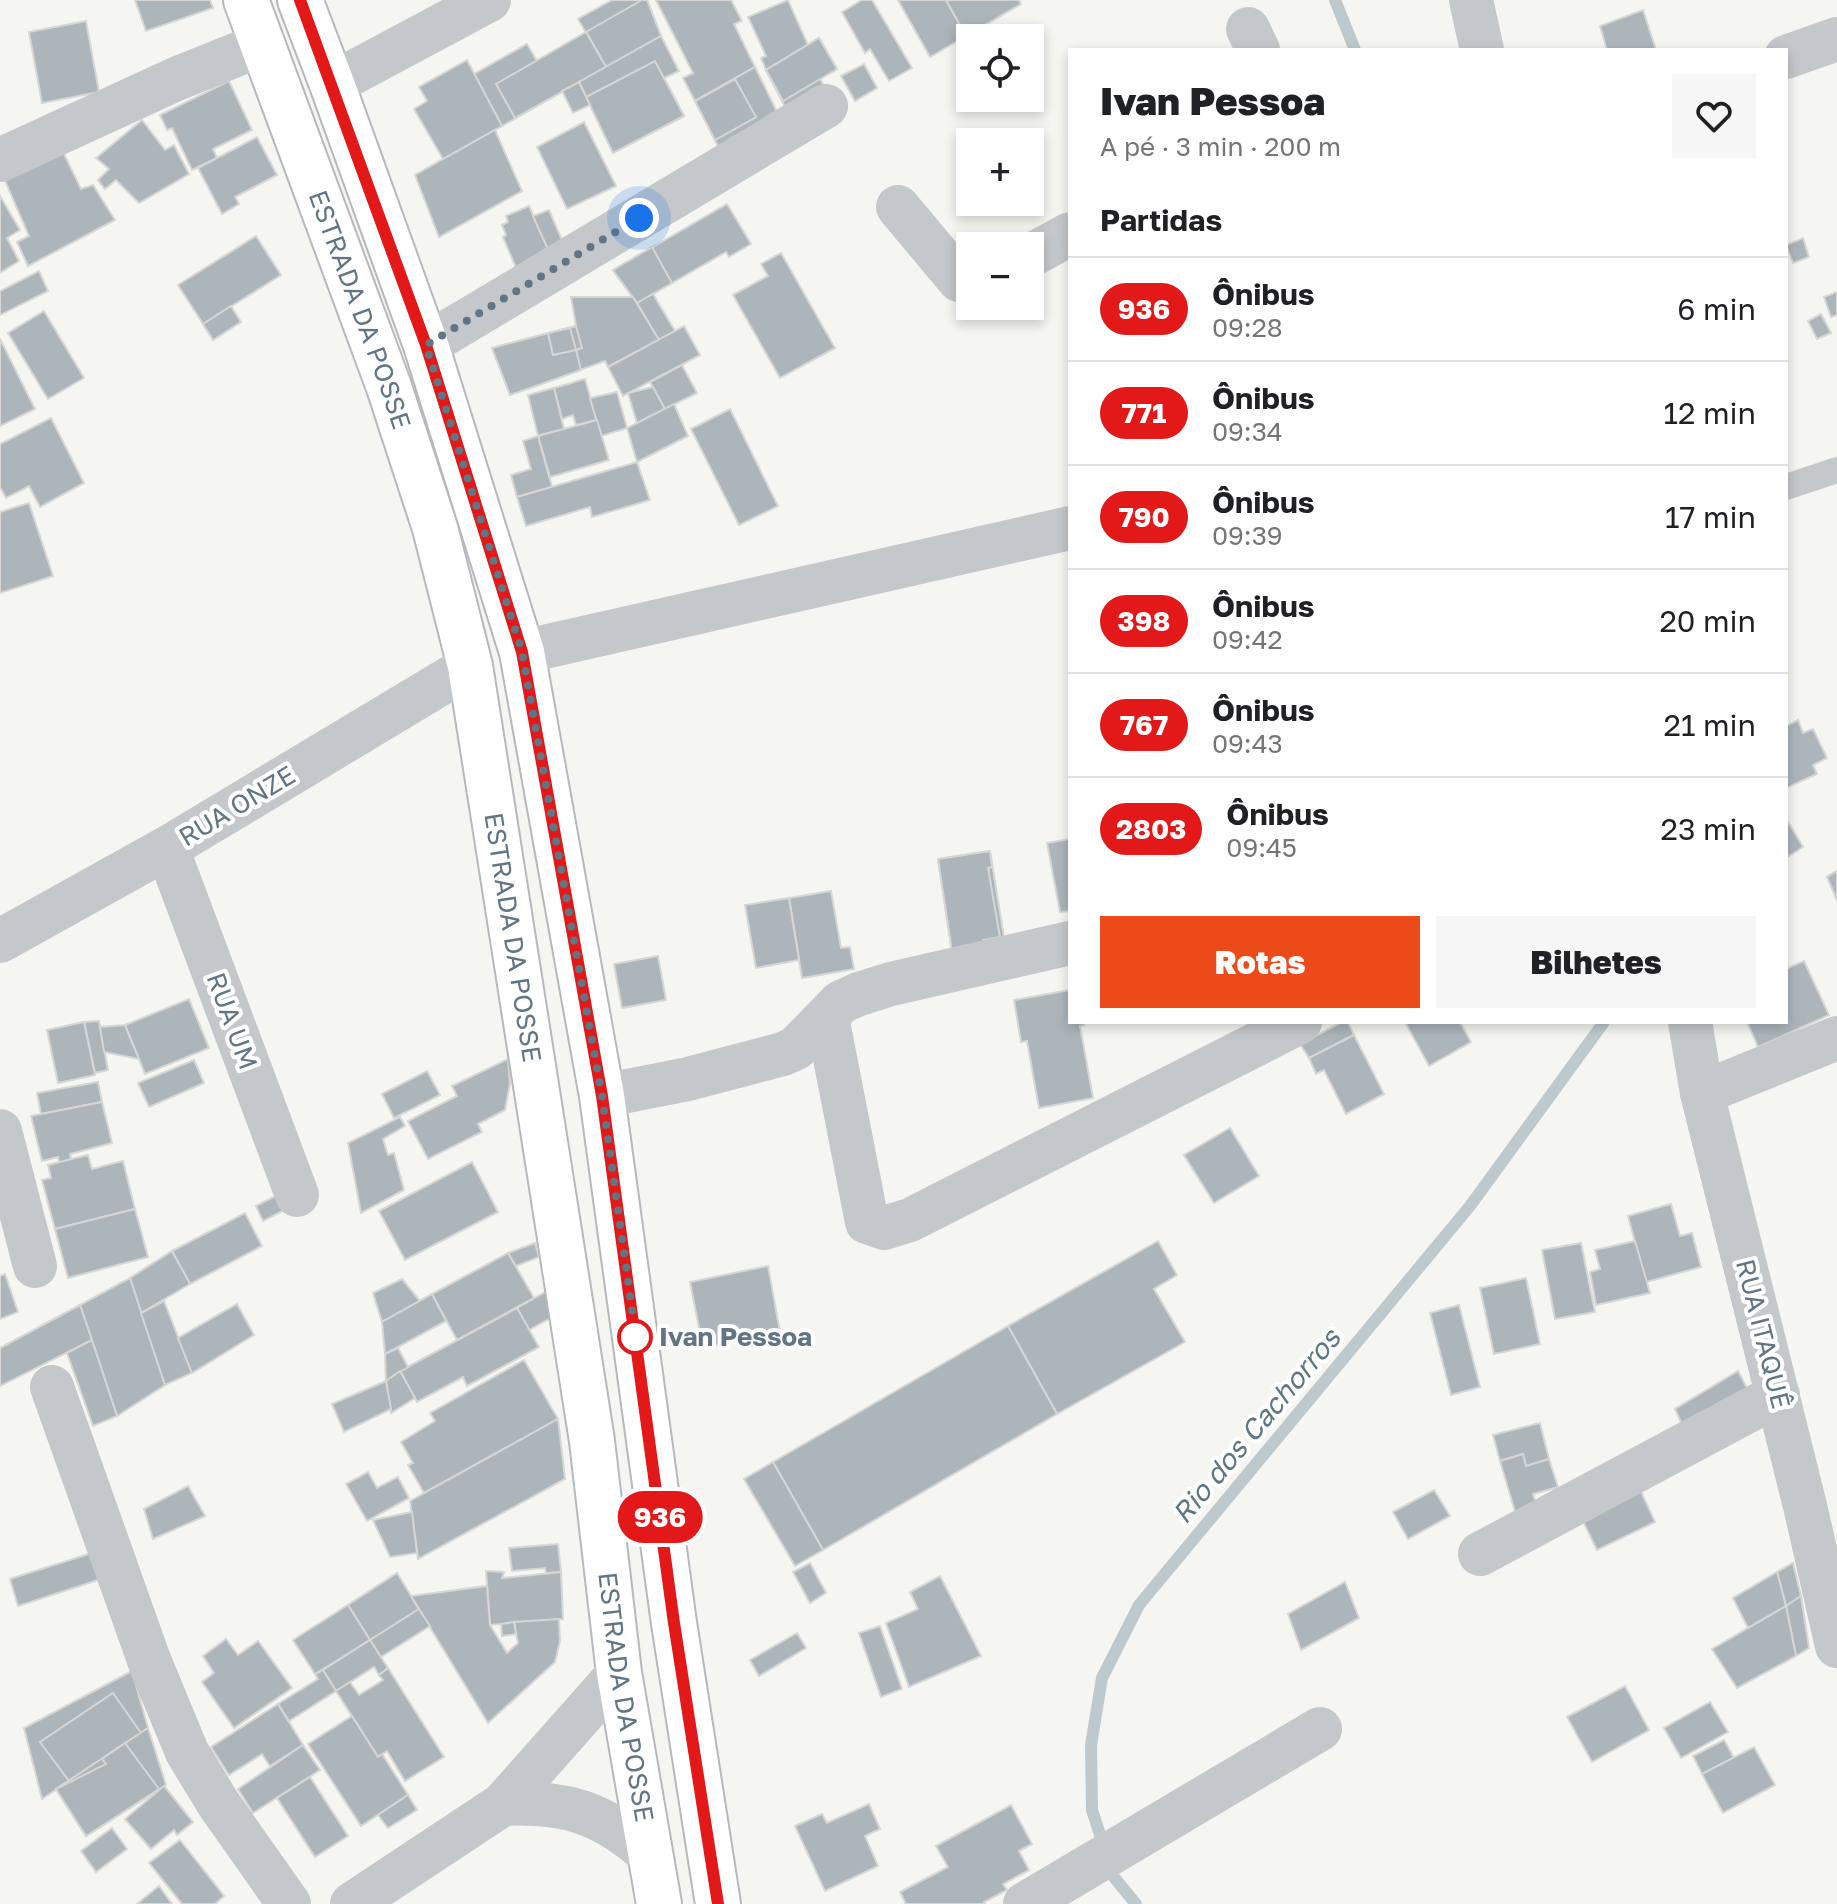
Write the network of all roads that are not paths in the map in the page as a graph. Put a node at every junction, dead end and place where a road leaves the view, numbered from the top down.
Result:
1 (246, 0) edge
2 (300, 0) edge
3 (489, 0) edge
4 (1471, 0) edge
5 (1837, 39) edge
6 (263, 44) junction
7 (1482, 48) edge
8 (1788, 56) edge
9 (332, 84) junction
10 (826, 106) dead end
11 (0, 160) edge
12 (898, 207) dead end
13 (1068, 235) edge
14 (1044, 248) edge
15 (956, 276) edge
16 (426, 345) junction
17 (1837, 470) edge
18 (1788, 486) edge
19 (1068, 528) edge
20 (522, 652) junction
21 (470, 666) junction
22 (167, 848) junction
23 (0, 941) edge
24 (1068, 943) edge
25 (827, 1017) junction
26 (1296, 1024) edge
27 (1690, 1024) edge
28 (1837, 1038) edge
29 (1702, 1093) junction
30 (602, 1096) junction
31 (0, 1131) edge
32 (297, 1195) dead end
33 (35, 1266) dead end
34 (52, 1387) dead end
35 (1778, 1395) junction
36 (1480, 1554) dead end
37 (1837, 1646) edge
38 (619, 1673) junction
39 (1320, 1729) dead end
40 (503, 1804) junction
41 (648, 1853) junction
42 (289, 1904) edge
43 (352, 1904) edge
44 (659, 1904) edge
45 (718, 1904) edge
46 (1025, 1904) edge

1 - 6 main road, ESTRADA DA POSSE
2 - 9 main road, ESTRADA DA POSSE
3 - 9 street
4 - 7 street
5 - 8 street
6 - 11 street
6 - 21 main road, ESTRADA DA POSSE
9 - 16 main road, ESTRADA DA POSSE
10 - 16 street
12 - 15 street
13 - 14 street
16 - 20 main road, ESTRADA DA POSSE
17 - 18 lane
19 - 20 street
20 - 30 main road, ESTRADA DA POSSE
21 - 22 street, RUA ONZE
21 - 38 main road, ESTRADA DA POSSE
22 - 23 street, RUA ONZE
22 - 32 street, RUA UM
24 - 25 street
25 - 26 street
25 - 30 street
27 - 29 street, RUA ITAQUÊ
28 - 29 street
29 - 35 street, RUA ITAQUÊ
30 - 45 main road, ESTRADA DA POSSE
31 - 33 street
34 - 42 street
35 - 36 street
35 - 37 street, RUA ITAQUÊ
38 - 40 street
38 - 41 main road, ESTRADA DA POSSE
39 - 46 street
40 - 41 street
40 - 43 street
41 - 44 main road, ESTRADA DA POSSE

